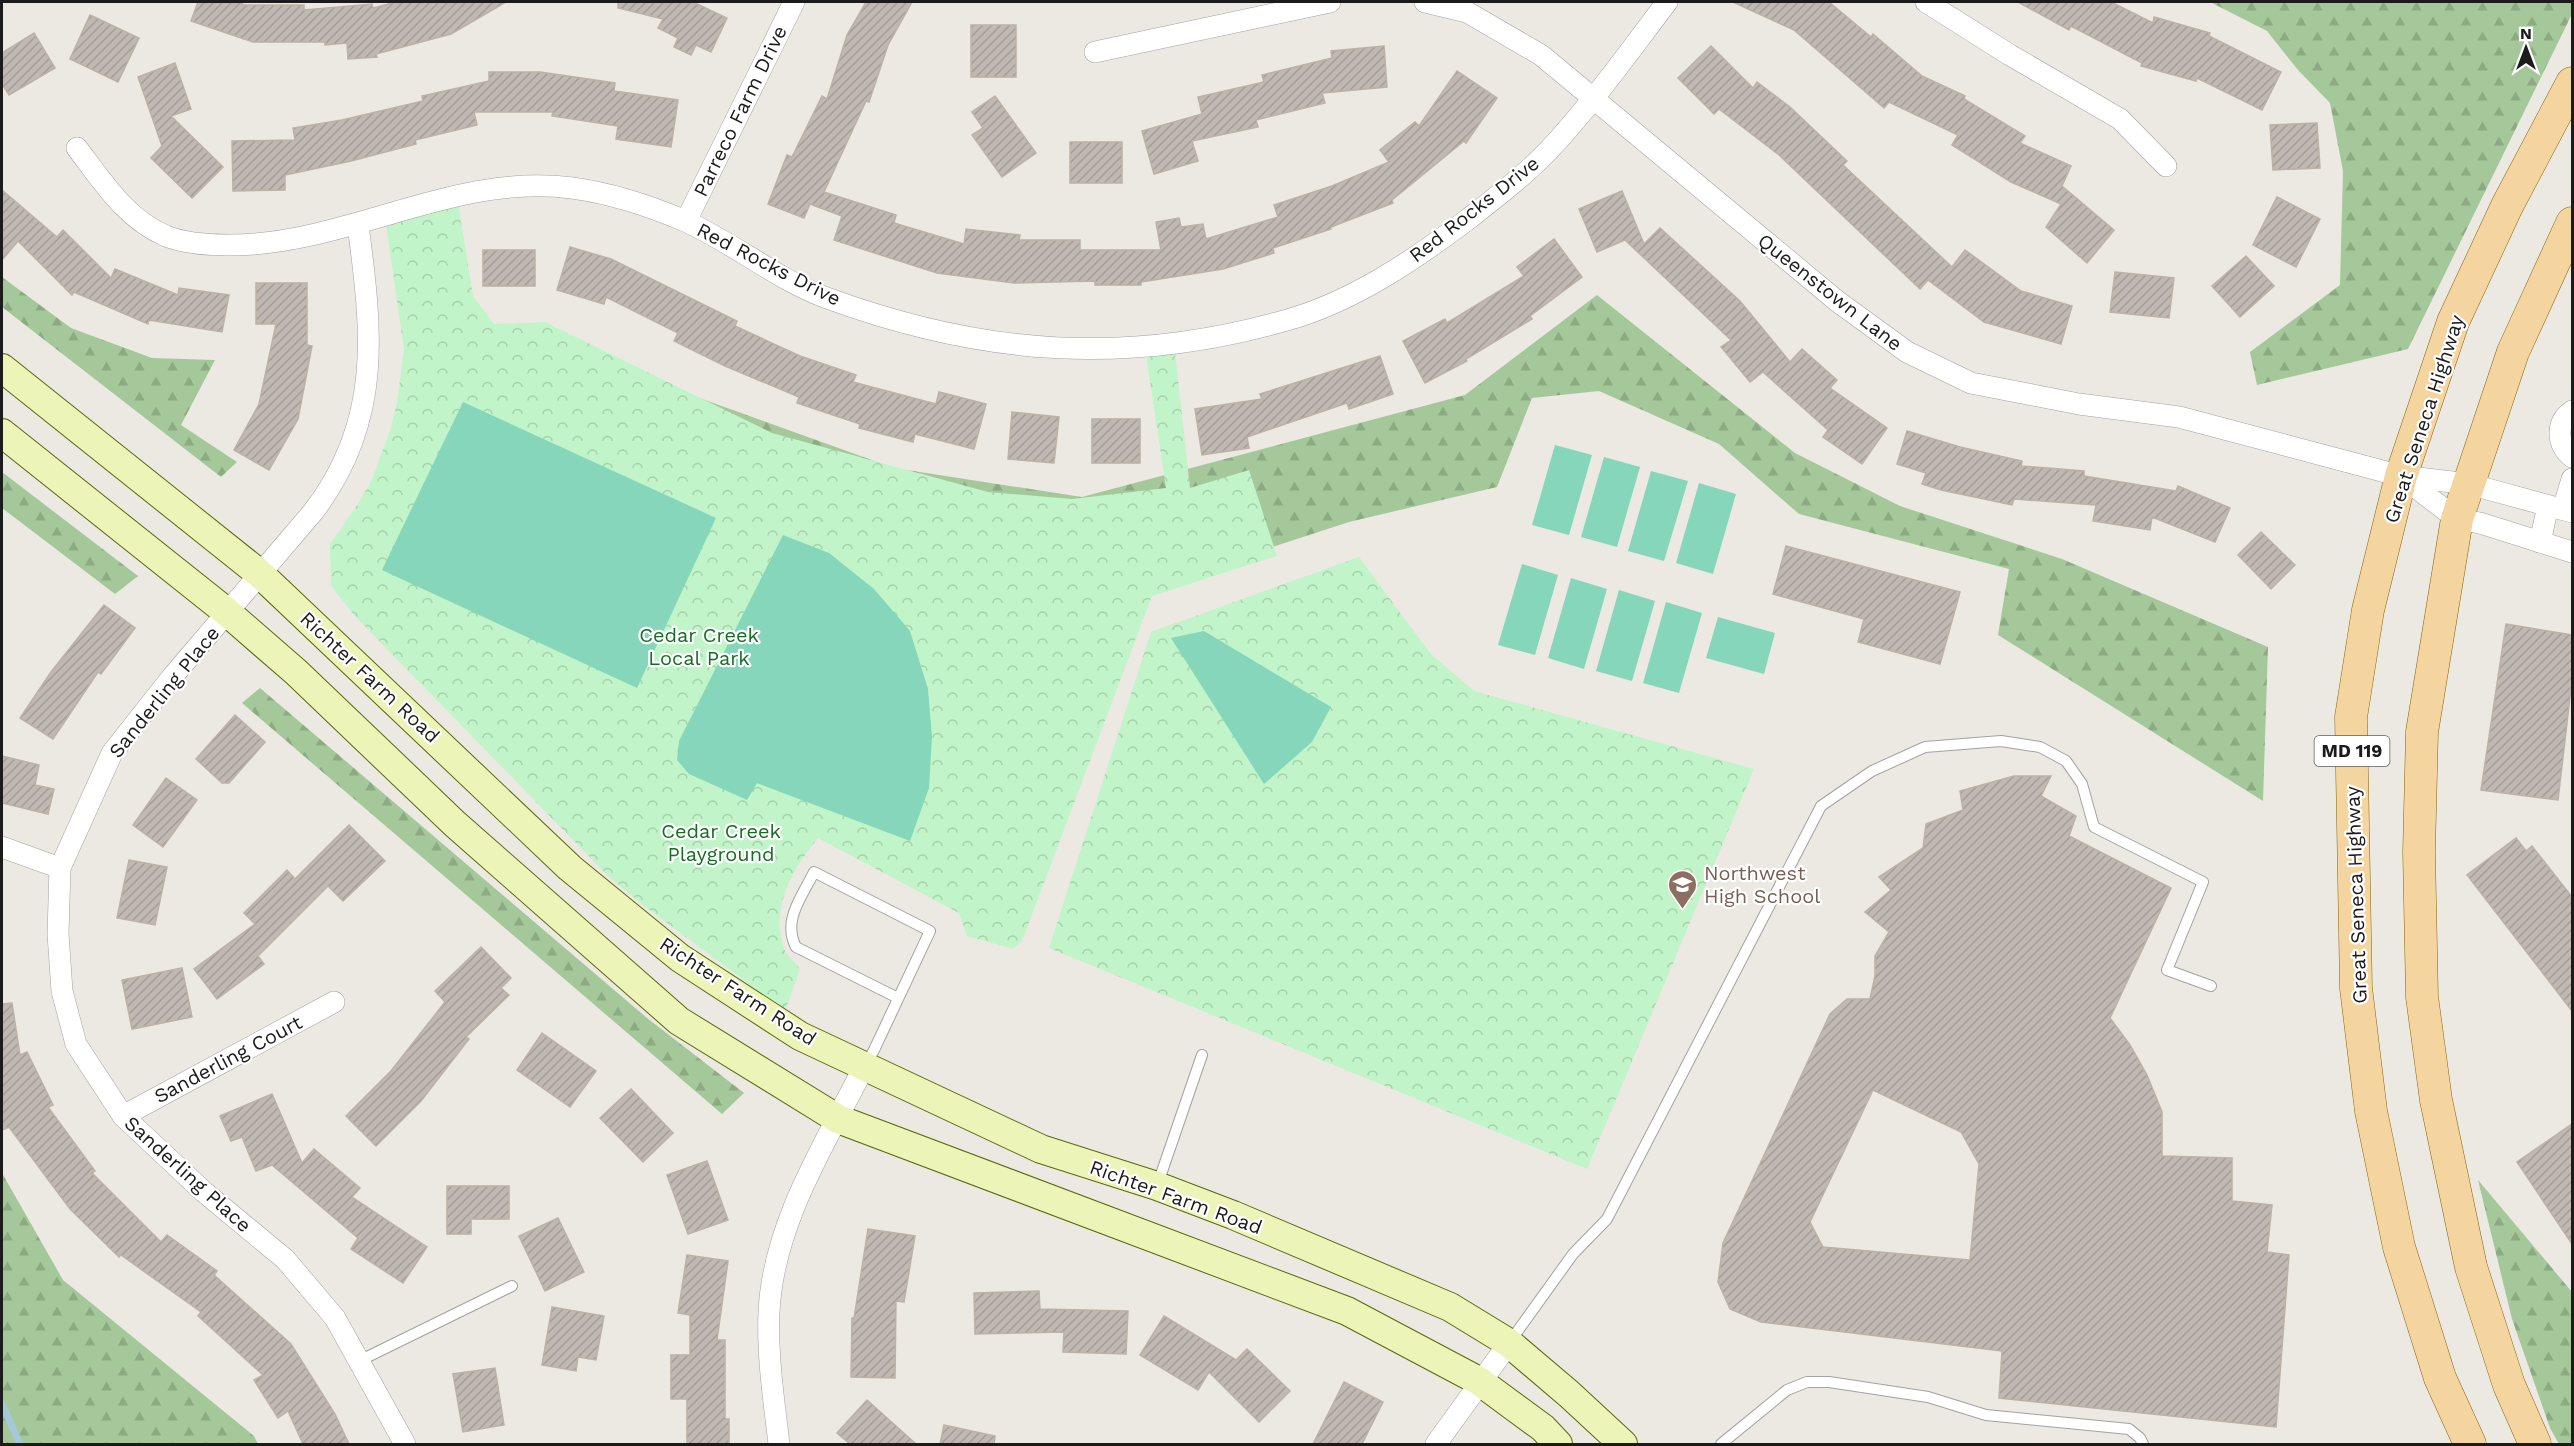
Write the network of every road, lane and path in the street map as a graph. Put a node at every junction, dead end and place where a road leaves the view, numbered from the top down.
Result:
1 (794, 2) edge
2 (1330, 2) edge
3 (1425, 2) edge
4 (1667, 2) edge
5 (1926, 2) edge
6 (1095, 52) dead end
7 (2572, 83) edge
8 (1593, 99) junction
9 (77, 148) dead end
10 (2166, 166) dead end
11 (686, 221) junction
12 (2572, 223) edge
13 (357, 225) junction
14 (2, 368) edge
15 (2572, 411) edge
16 (2, 433) edge
17 (2572, 457) edge
18 (2401, 476) junction
19 (2572, 479) edge
20 (2469, 484) junction
21 (2561, 509) edge
22 (2457, 519) junction
23 (2540, 542) junction
24 (2572, 552) edge
25 (261, 574) junction
26 (228, 613) junction
27 (2, 847) edge
28 (60, 868) junction
29 (2211, 986) dead end
30 (898, 998) junction
31 (334, 1002) dead end
32 (1202, 1055) dead end
33 (864, 1067) junction
34 (123, 1116) junction
35 (838, 1119) junction
36 (1157, 1186) junction
37 (512, 1286) dead end
38 (1509, 1342) junction
39 (359, 1362) junction
40 (1479, 1381) junction
41 (405, 1444) edge
42 (779, 1444) edge
43 (1436, 1444) edge
44 (1558, 1444) edge
45 (1623, 1444) edge
46 (1721, 1444) edge
47 (2143, 1444) edge
48 (2470, 1444) edge
49 (2535, 1444) edge

1 - 11 street, Parreco Farm Drive
2 - 6 street
3 - 8 street, Queenstown Lane
4 - 8 street, Red Rocks Drive
5 - 10 street
7 - 18 main road, Great Seneca Highway / MD 119
8 - 11 street, Red Rocks Drive
8 - 18 street, Queenstown Lane
9 - 13 street, Red Rocks Drive
11 - 13 street, Red Rocks Drive
12 - 20 main road
13 - 25 street, Sanderling Place
14 - 25 main road, Richter Farm Road
15 - 17 street
16 - 26 main road
18 - 20 street
18 - 22 street
18 - 48 main road, Great Seneca Highway / MD 119
19 - 21 street
20 - 21 street
20 - 22 main road
21 - 23 street
22 - 23 street
22 - 49 main road
23 - 24 street
25 - 26 street, Sanderling Place
25 - 33 main road, Richter Farm Road
26 - 28 street, Sanderling Place
26 - 35 main road
27 - 28 street
28 - 34 street, Sanderling Place
29 - 38 lane
30 - 30 lane
30 - 33 lane
31 - 34 street, Sanderling Court
32 - 36 lane
33 - 35 street
33 - 36 main road, Richter Farm Road
34 - 39 street, Sanderling Place
35 - 40 main road
35 - 42 street
36 - 38 main road, Richter Farm Road
37 - 39 lane
38 - 40 street
38 - 45 main road, Richter Farm Road
39 - 41 street, Sanderling Place
40 - 43 street
40 - 44 main road
46 - 47 lane

